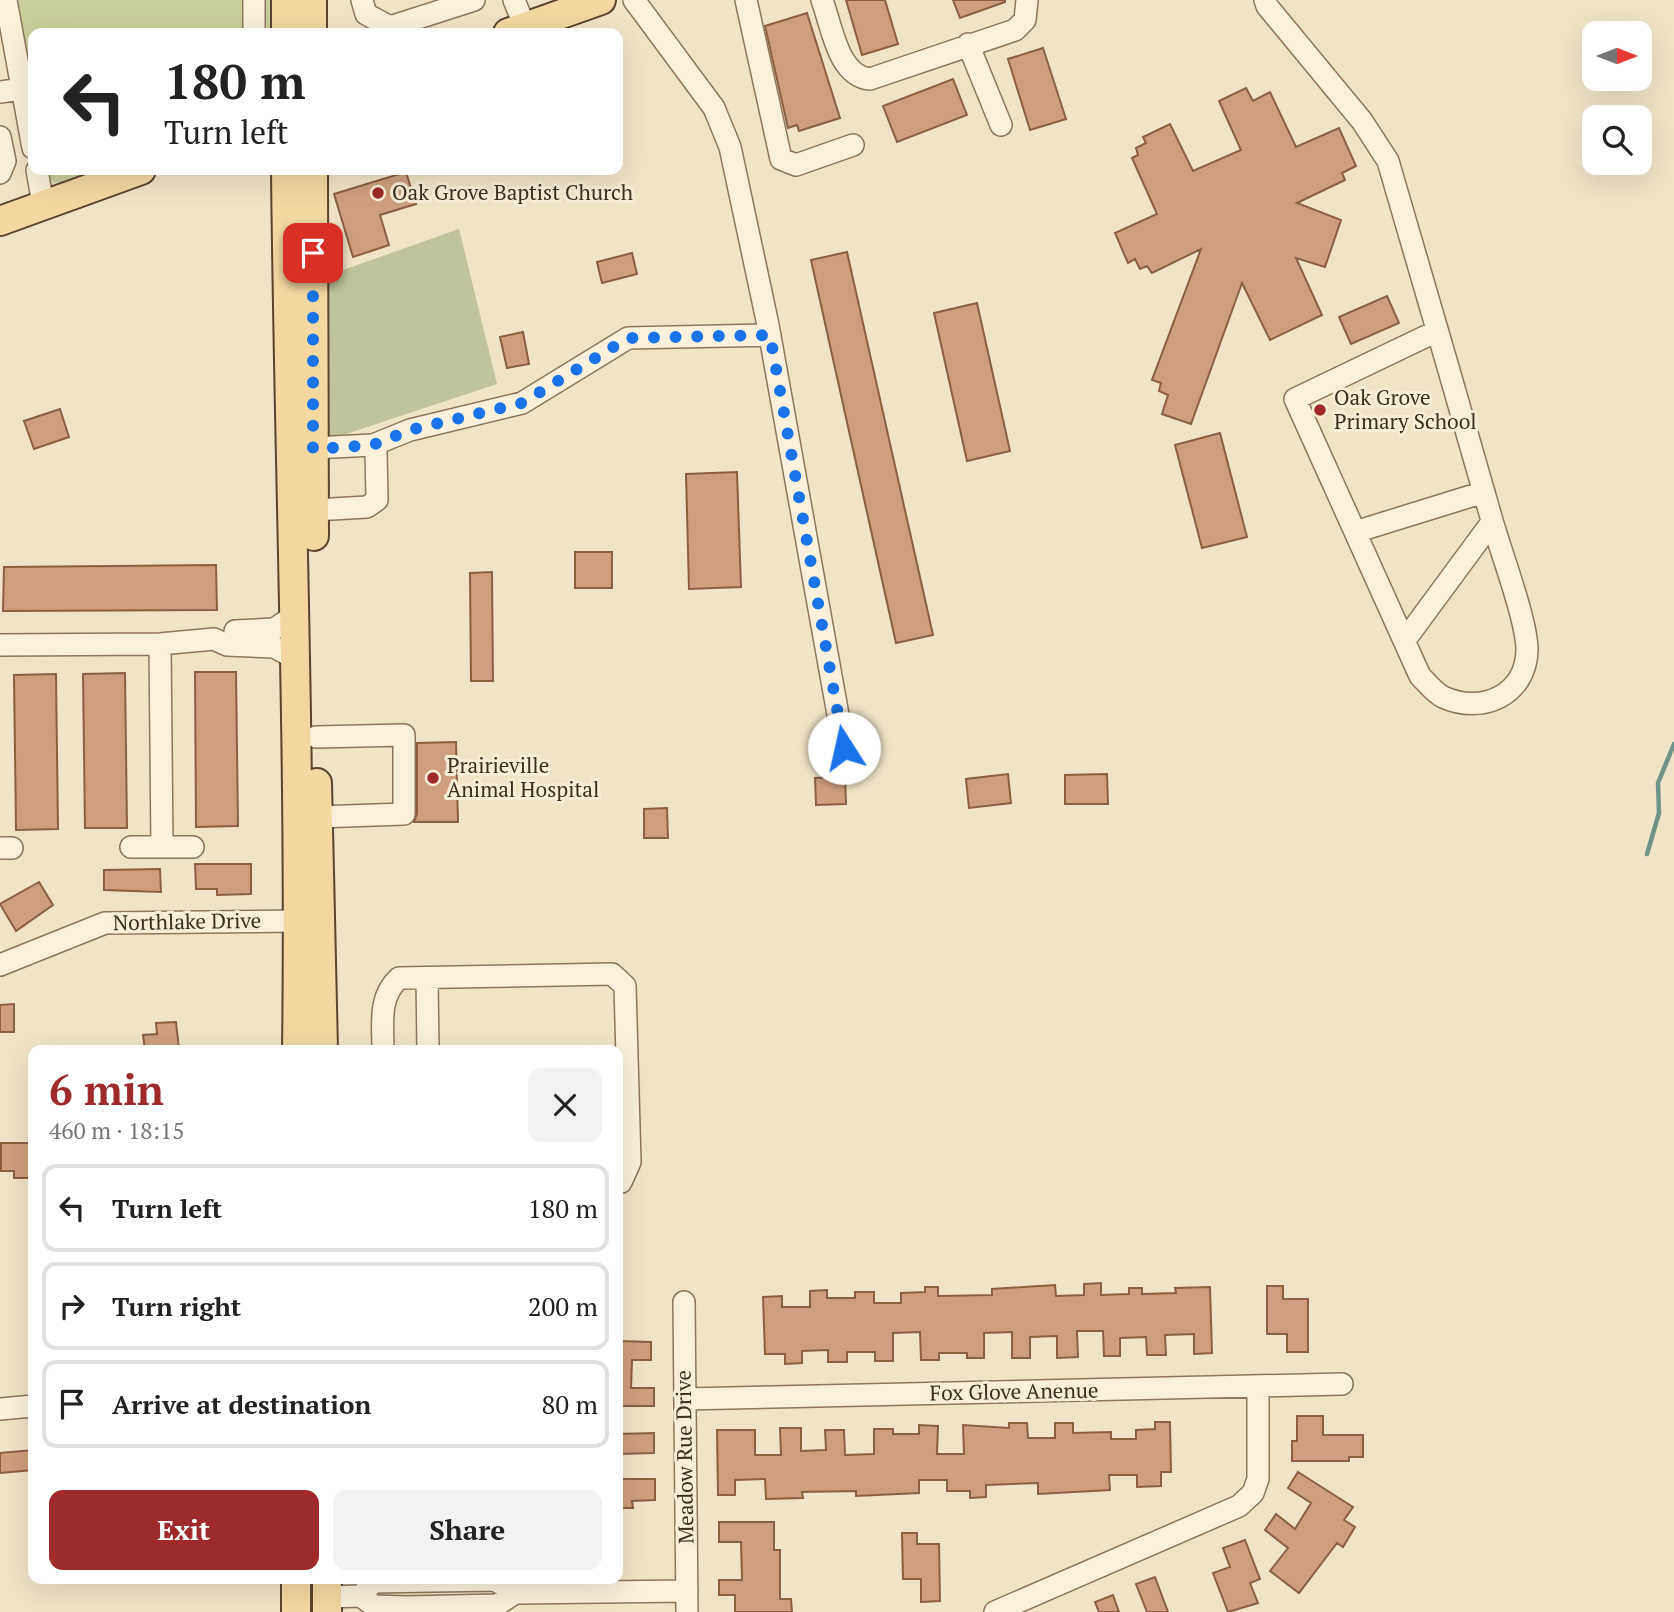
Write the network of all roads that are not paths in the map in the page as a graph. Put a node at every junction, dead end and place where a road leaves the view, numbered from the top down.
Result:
1 (6, 0) edge
2 (254, 0) edge
3 (286, 0) edge
4 (312, 0) edge
5 (362, 0) edge
6 (474, 0) edge
7 (514, 0) edge
8 (601, 0) edge
9 (634, 0) edge
10 (746, 0) edge
11 (822, 0) edge
12 (1027, 0) edge
13 (1265, 0) edge
14 (552, 8) edge
15 (254, 28) edge
16 (286, 28) edge
17 (312, 28) edge
18 (516, 28) edge
19 (519, 28) edge
20 (968, 44) junction
21 (22, 89) junction
22 (0, 92) edge
23 (28, 121) edge
24 (1001, 125) dead end
25 (0, 137) edge
26 (853, 145) dead end
27 (2, 167) edge
28 (38, 175) edge
29 (127, 175) edge
30 (286, 175) edge
31 (313, 175) edge
32 (43, 204) junction
33 (0, 221) edge
34 (1437, 331) junction
35 (770, 335) junction
36 (373, 445) junction
37 (313, 449) junction
38 (1484, 492) junction
39 (314, 510) junction
40 (1492, 522) junction
41 (1356, 532) junction
42 (297, 614) junction
43 (262, 638) junction
44 (1405, 640) junction
45 (160, 644) junction
46 (0, 645) edge
47 (298, 660) junction
48 (316, 737) junction
49 (844, 748) dead end
50 (318, 817) junction
51 (131, 847) dead end
52 (162, 847) junction
53 (193, 847) dead end
54 (299, 921) junction
55 (0, 965) edge
56 (427, 978) junction
57 (298, 1045) edge
58 (323, 1045) edge
59 (383, 1045) edge
60 (428, 1045) edge
61 (623, 1178) edge
62 (684, 1302) dead end
63 (1342, 1384) dead end
64 (1258, 1386) junction
65 (685, 1399) junction
66 (28, 1406) edge
67 (0, 1409) edge
68 (296, 1584) edge
69 (371, 1584) edge
70 (432, 1584) edge
71 (524, 1588) edge
72 (326, 1591) edge
73 (361, 1596) junction
74 (687, 1602) edge
75 (432, 1606) junction
76 (296, 1612) edge
77 (995, 1612) edge

1 - 21 street
2 - 15 street
3 - 16 main road
4 - 17 main road
5 - 6 street
7 - 18 street
8 - 14 main road
9 - 35 street
10 - 26 street
11 - 20 street
12 - 20 street
13 - 34 street
14 - 19 main road
20 - 24 street
21 - 22 street
21 - 23 street
25 - 27 street
28 - 32 street
29 - 32 main road
30 - 42 main road
31 - 37 main road
32 - 33 main road
34 - 38 street
34 - 41 street
35 - 36 street
35 - 49 street
36 - 37 street
36 - 39 street
37 - 39 main road
38 - 40 street
38 - 41 street
39 - 48 main road
40 - 44 street
40 - 44 street
41 - 44 street
42 - 43 street
42 - 47 main road
43 - 45 street
43 - 47 street
45 - 46 street
45 - 52 street
47 - 54 main road
48 - 50 main road
48 - 50 street
50 - 58 main road
51 - 52 street
52 - 53 street
54 - 55 street, Northlake Drive
54 - 57 main road
56 - 59 street
56 - 60 street
56 - 61 street
62 - 65 street, Meadow Rue Drive
63 - 64 street, Fox Glove Anenue
64 - 65 street, Fox Glove Anenue
64 - 77 street
65 - 74 street, Meadow Rue Drive
66 - 67 street
68 - 76 main road
69 - 73 street
70 - 75 street
71 - 74 street
71 - 75 street
72 - 73 street
73 - 75 street

